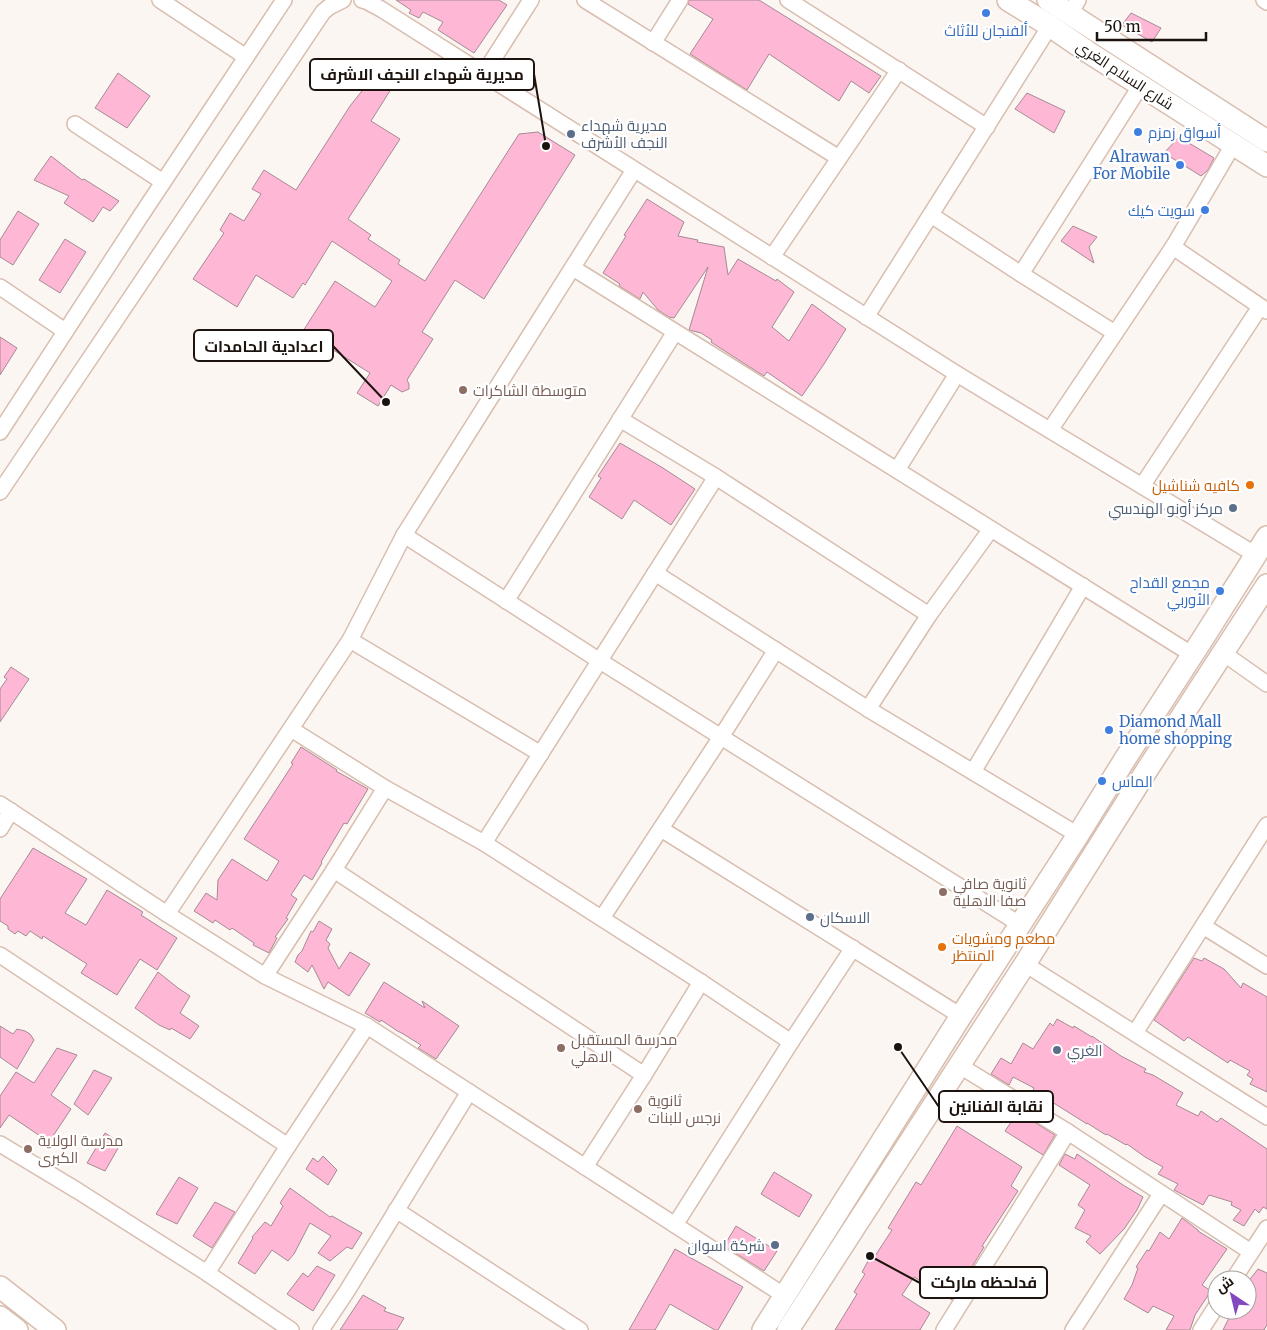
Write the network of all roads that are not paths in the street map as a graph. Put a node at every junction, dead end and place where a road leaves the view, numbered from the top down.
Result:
1 (160, 0) edge
2 (284, 0) edge
3 (343, 0) edge
4 (362, 0) edge
5 (531, 0) edge
6 (585, 0) edge
7 (680, 0) edge
8 (788, 0) edge
9 (1008, 0) edge
10 (1048, 0) edge
11 (1264, 0) edge
12 (1267, 2) edge
13 (384, 5) edge
14 (1074, 7) edge
15 (1050, 26) junction
16 (1100, 34) junction
17 (653, 43) junction
18 (1088, 52) junction
19 (246, 57) junction
20 (899, 70) junction
21 (483, 75) junction
22 (1141, 85) junction
23 (75, 124) dead end
24 (987, 127) junction
25 (1267, 141) edge
26 (1233, 144) junction
27 (839, 158) junction
28 (1267, 166) edge
29 (634, 170) junction
30 (163, 182) junction
31 (931, 215) junction
32 (1173, 247) junction
33 (772, 257) junction
34 (573, 268) junction
35 (1021, 274) junction
36 (0, 287) edge
37 (1264, 309) edge
38 (866, 317) junction
39 (65, 331) junction
40 (675, 332) junction
41 (1115, 333) junction
42 (957, 374) junction
43 (620, 419) junction
44 (1050, 430) junction
45 (0, 432) edge
46 (897, 470) junction
47 (716, 477) junction
48 (1142, 486) junction
49 (0, 492) edge
50 (991, 529) junction
51 (404, 535) junction
52 (1262, 546) edge
53 (655, 573) junction
54 (1267, 585) edge
55 (1083, 586) junction
56 (506, 601) junction
57 (929, 615) junction
58 (350, 640) junction
59 (776, 650) junction
60 (1223, 653) junction
61 (1193, 655) junction
62 (600, 661) junction
63 (1267, 684) edge
64 (868, 709) junction
65 (291, 729) junction
66 (721, 737) junction
67 (541, 754) junction
68 (1125, 759) junction
69 (973, 772) junction
70 (1145, 773) junction
71 (386, 788) junction
72 (6, 807) edge
73 (1267, 825) edge
74 (0, 829) edge
75 (661, 829) junction
76 (1078, 835) junction
77 (484, 842) junction
78 (334, 870) junction
79 (167, 914) junction
80 (602, 918) junction
81 (1021, 925) junction
82 (1203, 926) junction
83 (853, 948) junction
84 (0, 955) edge
85 (1025, 964) junction
86 (1267, 966) edge
87 (265, 976) junction
88 (701, 982) junction
89 (962, 1016) junction
90 (367, 1026) junction
91 (1135, 1033) junction
92 (790, 1042) junction
93 (960, 1066) junction
94 (644, 1075) junction
95 (469, 1092) junction
96 (1267, 1117) edge
97 (1068, 1132) junction
98 (0, 1144) edge
99 (288, 1146) junction
100 (585, 1167) junction
101 (1161, 1194) junction
102 (846, 1199) junction
103 (396, 1210) junction
104 (865, 1212) junction
105 (675, 1225) junction
106 (1267, 1228) edge
107 (1251, 1252) junction
108 (1239, 1270) edge
109 (207, 1273) junction
110 (0, 1287) edge
111 (785, 1296) junction
112 (0, 1317) edge
113 (17, 1330) edge
114 (56, 1330) edge
115 (292, 1330) edge
116 (320, 1330) edge
117 (580, 1330) edge
118 (763, 1330) edge
119 (788, 1330) edge
120 (944, 1330) edge
121 (1073, 1330) edge

1 - 19 street
2 - 19 street
3 - 49 street
4 - 13 street
5 - 21 street
6 - 17 street
7 - 17 street
8 - 20 street
9 - 15 street, شارع السلام الغري
10 - 14 street, شارع السلام الغري
11 - 12 street
13 - 21 street
14 - 16 street, شارع السلام الغري
15 - 18 street, شارع السلام الغري
15 - 24 street
16 - 18 street
16 - 25 street, شارع السلام الغري
17 - 27 street
18 - 22 street, شارع السلام الغري
19 - 30 street
20 - 24 street
20 - 27 street
21 - 29 street
22 - 26 street, شارع السلام الغري
22 - 35 street
23 - 30 street
24 - 31 street
26 - 28 street, شارع السلام الغري
26 - 32 street
27 - 33 street
29 - 33 street
29 - 34 street
30 - 39 street
31 - 35 street
31 - 38 street
32 - 37 street
32 - 41 street
33 - 38 street
34 - 40 street
34 - 51 street
35 - 41 street
36 - 39 street
37 - 48 street
38 - 42 street
39 - 45 street
40 - 43 street
40 - 46 street
41 - 44 street
42 - 44 street
42 - 46 street
43 - 47 street
43 - 56 street
44 - 48 street
46 - 50 street
47 - 53 street
47 - 57 street
48 - 52 street
50 - 55 street
50 - 57 street
51 - 56 street
51 - 58 street
52 - 61 street
53 - 59 street
53 - 62 street
54 - 60 street
55 - 61 street
55 - 69 street
56 - 62 street
57 - 64 street
58 - 65 street
58 - 67 street
59 - 64 street
59 - 66 street
60 - 63 street
60 - 70 street
61 - 68 street
62 - 66 street
62 - 67 street
64 - 69 street
65 - 71 street
65 - 79 street
66 - 75 street
66 - 81 street
67 - 77 street
68 - 70 street
68 - 76 street
69 - 76 street
70 - 85 street
71 - 77 street
71 - 78 street
72 - 74 street
72 - 79 street
73 - 82 street
75 - 80 street
75 - 83 street
76 - 81 street
77 - 80 street
78 - 87 street
78 - 94 street
79 - 87 street
80 - 88 street
81 - 89 street
82 - 86 street
82 - 91 street
83 - 89 street
83 - 92 street
84 - 99 street
85 - 91 street
85 - 93 street
87 - 90 street
88 - 92 street
88 - 94 street
89 - 102 street
90 - 95 street
90 - 99 street
91 - 96 street
92 - 105 street
93 - 97 street
93 - 104 street
94 - 100 street
95 - 100 street
95 - 103 street
97 - 101 street
97 - 120 street
98 - 109 street
99 - 109 street
100 - 105 street
101 - 107 street
101 - 121 street
102 - 104 street
102 - 111 street
103 - 116 street
103 - 117 street
104 - 119 street
105 - 111 street
106 - 107 street
107 - 108 street
109 - 115 street
110 - 114 street
111 - 118 street
112 - 113 street

